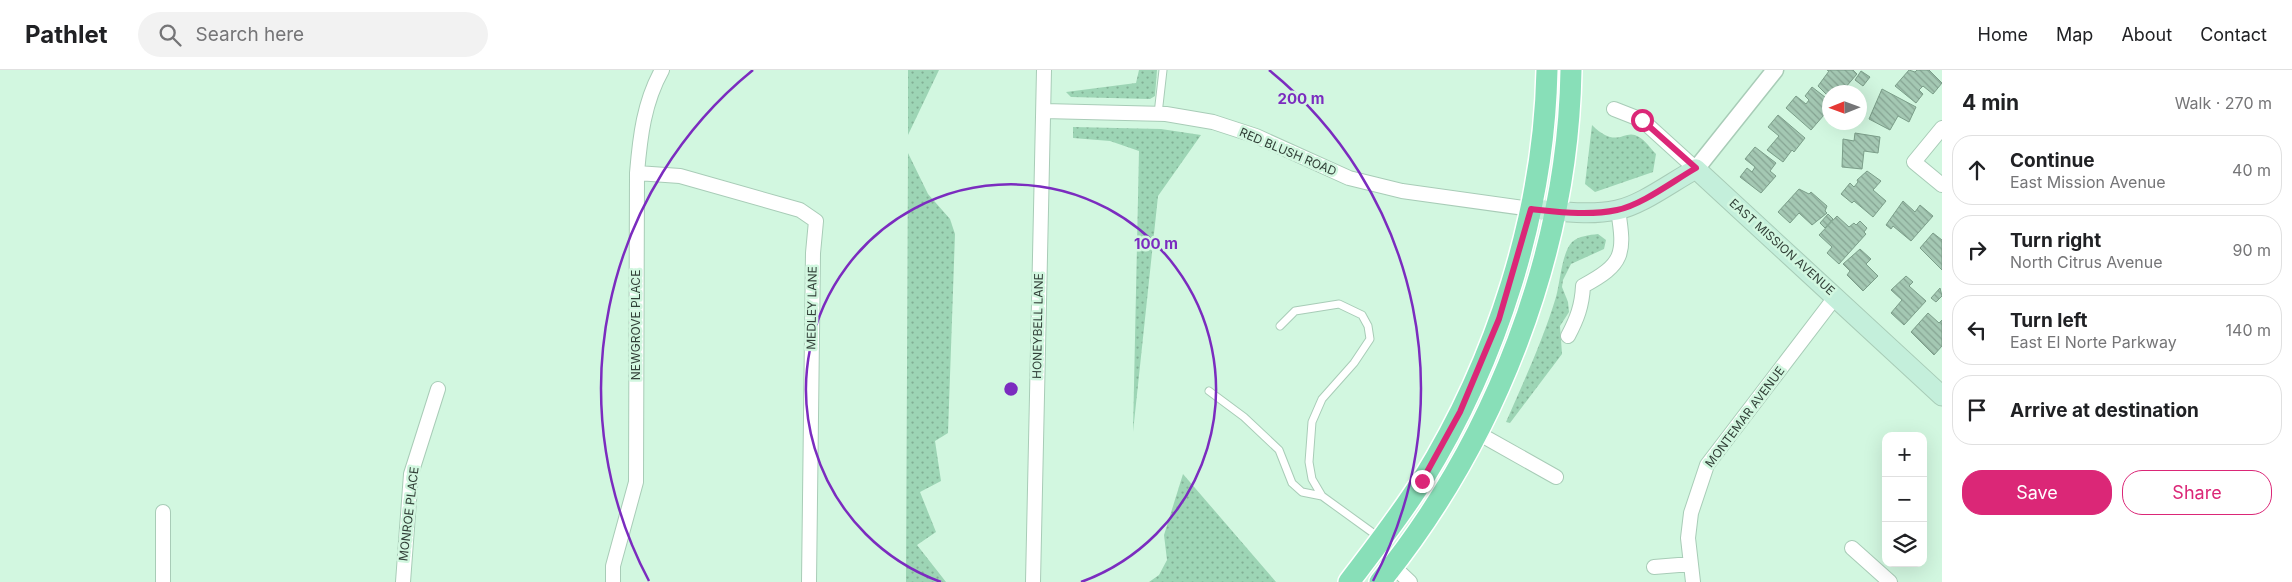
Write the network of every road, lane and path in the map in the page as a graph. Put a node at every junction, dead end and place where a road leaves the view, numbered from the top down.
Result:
1 (662, 70) edge
2 (1044, 70) edge
3 (1163, 70) edge
4 (1548, 70) edge
5 (1571, 70) edge
6 (1775, 70) edge
7 (1614, 109) dead end
8 (1044, 111) junction
9 (1158, 114) junction
10 (1942, 128) edge
11 (1696, 168) junction
12 (637, 174) junction
13 (1942, 185) edge
14 (1531, 209) junction
15 (1618, 210) junction
16 (1554, 211) junction
17 (1836, 296) junction
18 (1280, 326) dead end
19 (1568, 336) dead end
20 (438, 389) dead end
21 (1940, 390) edge
22 (1209, 391) dead end
23 (1476, 432) junction
24 (1556, 477) dead end
25 (1322, 496) junction
26 (163, 512) dead end
27 (1382, 540) junction
28 (1852, 548) dead end
29 (1691, 564) junction
30 (1654, 567) dead end
31 (1386, 574) edge
32 (163, 582) edge
33 (403, 582) edge
34 (613, 582) edge
35 (809, 582) edge
36 (1032, 582) edge
37 (1349, 582) edge
38 (1410, 582) edge
39 (1693, 582) edge
40 (1890, 582) edge

1 - 12 street, NEWGROVE PLACE
2 - 8 street, HONEYBELL LANE
3 - 9 lane
4 - 14 main road
5 - 16 main road
6 - 11 street
7 - 11 street, EAST MISSION AVENUE
8 - 9 street, RED BLUSH ROAD
8 - 36 street, HONEYBELL LANE
9 - 14 street, RED BLUSH ROAD
10 - 13 street
11 - 15 main road
11 - 17 main road, EAST MISSION AVENUE
12 - 34 street, NEWGROVE PLACE
12 - 35 street, MEDLEY LANE
14 - 16 main road
14 - 27 main road
15 - 16 main road
15 - 19 street
16 - 23 main road
17 - 21 main road, EAST MISSION AVENUE
17 - 29 street, MONTEMAR AVENUE
18 - 25 lane
20 - 33 street, MONROE PLACE
22 - 25 lane
23 - 24 street
23 - 31 main road
25 - 27 lane
26 - 32 street
27 - 37 main road
28 - 40 street
29 - 30 street
29 - 39 street, MONTEMAR AVENUE
31 - 38 street

